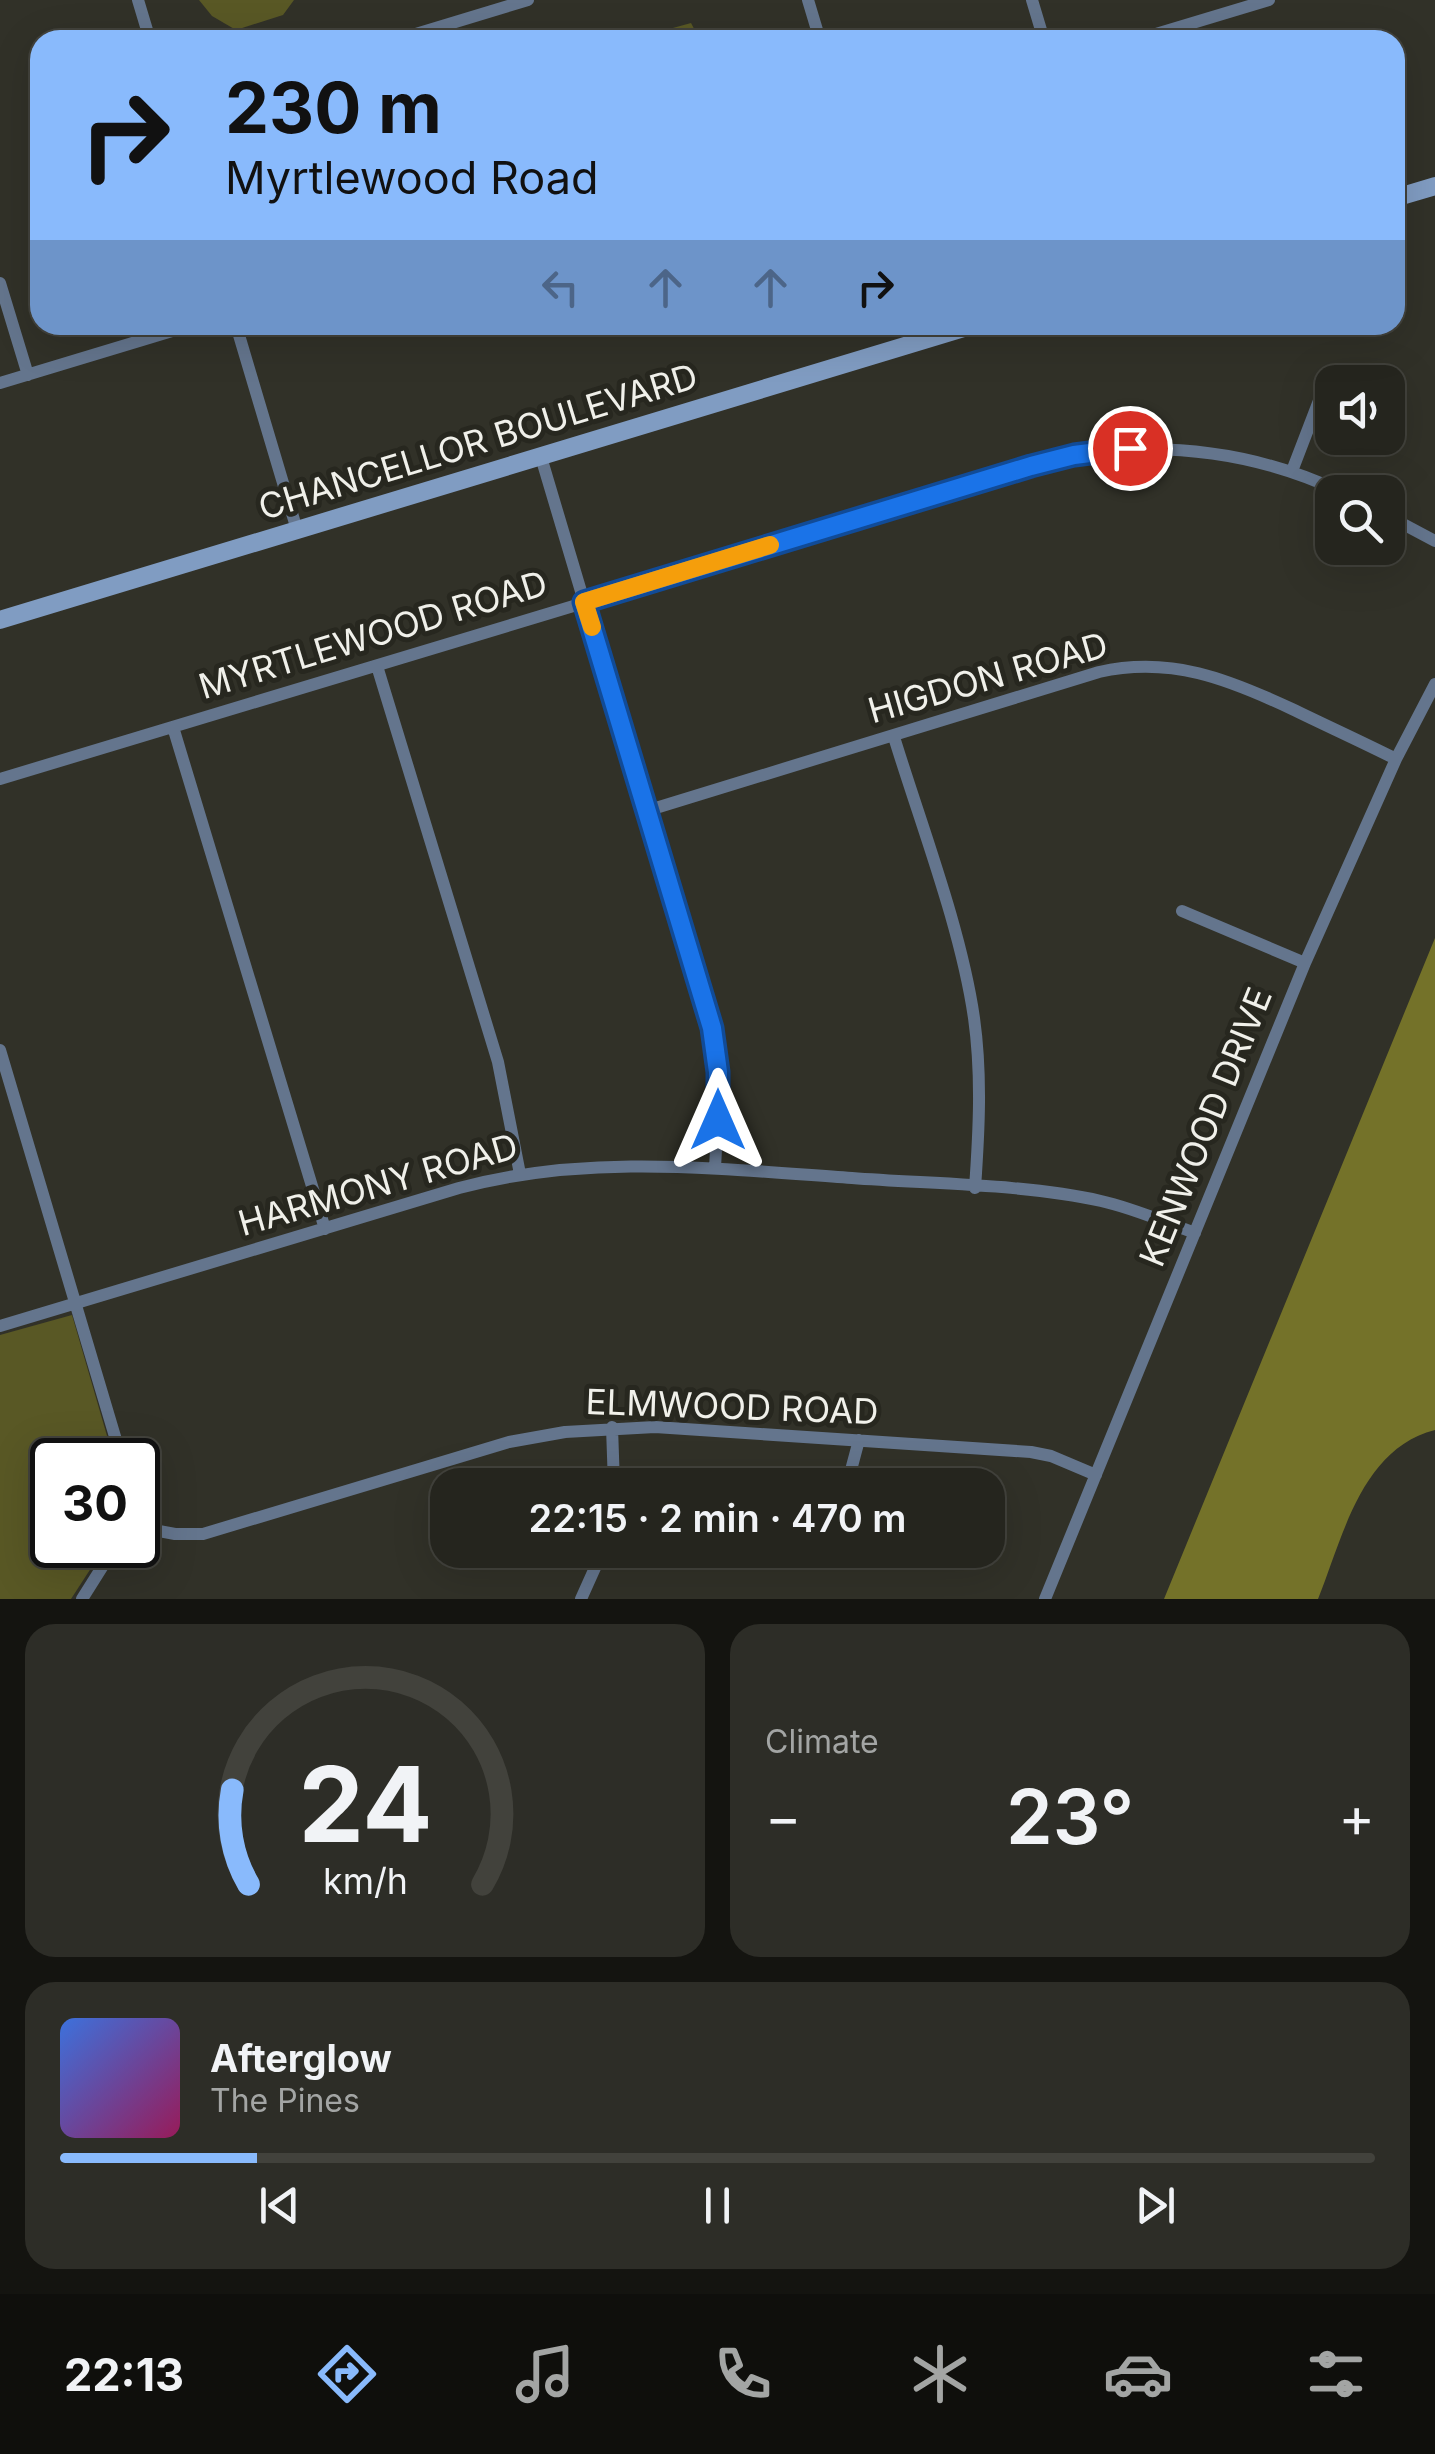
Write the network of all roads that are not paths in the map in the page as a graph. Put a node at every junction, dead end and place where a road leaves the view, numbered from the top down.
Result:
1 (138, 0) edge
2 (528, 0) edge
3 (808, 0) edge
4 (1032, 0) edge
5 (1260, 1) edge
6 (147, 30) edge
7 (429, 30) edge
8 (817, 30) edge
9 (1041, 30) edge
10 (1168, 30) edge
11 (1435, 186) edge
12 (1405, 195) edge
13 (0, 283) edge
14 (159, 335) edge
15 (239, 335) edge
16 (911, 335) edge
17 (28, 375) junction
18 (0, 383) edge
19 (1315, 409) edge
20 (541, 457) junction
21 (1292, 471) junction
22 (1315, 481) edge
23 (1405, 525) edge
24 (297, 530) junction
25 (1435, 541) edge
26 (584, 602) junction
27 (0, 620) edge
28 (378, 666) junction
29 (1435, 684) edge
30 (173, 727) junction
31 (894, 736) junction
32 (1396, 760) junction
33 (0, 779) edge
34 (646, 811) junction
35 (1182, 910) dead end
36 (1306, 962) junction
37 (0, 1050) edge
38 (715, 1168) junction
39 (520, 1174) junction
40 (975, 1188) junction
41 (325, 1229) junction
42 (1195, 1234) junction
43 (77, 1304) junction
44 (0, 1326) edge
45 (612, 1427) junction
46 (116, 1438) edge
47 (859, 1440) junction
48 (613, 1468) edge
49 (852, 1468) edge
50 (1096, 1475) junction
51 (160, 1531) edge
52 (102, 1568) edge
53 (594, 1568) edge
54 (82, 1599) edge
55 (581, 1599) edge
56 (1045, 1599) edge

1 - 6 street
2 - 7 street
3 - 8 street
4 - 9 street
5 - 10 street
11 - 12 street
13 - 17 street
14 - 17 street
15 - 24 street
16 - 20 street, CHANCELLOR BOULEVARD
17 - 18 street
19 - 21 street
20 - 24 street, CHANCELLOR BOULEVARD
20 - 26 street
21 - 22 street, MYRTLEWOOD ROAD
21 - 26 street, MYRTLEWOOD ROAD
23 - 25 street
24 - 27 street, CHANCELLOR BOULEVARD
26 - 28 street, MYRTLEWOOD ROAD
26 - 34 street
28 - 30 street, MYRTLEWOOD ROAD
28 - 39 street
29 - 32 street, KENWOOD DRIVE
30 - 33 street, MYRTLEWOOD ROAD
30 - 41 street
31 - 32 street, HIGDON ROAD
31 - 34 street, HIGDON ROAD
31 - 40 street
32 - 36 street, KENWOOD DRIVE
34 - 38 street
35 - 36 street
36 - 42 street, KENWOOD DRIVE
37 - 43 street
38 - 39 street, HARMONY ROAD
38 - 40 street, HARMONY ROAD
39 - 41 street, HARMONY ROAD
40 - 42 street, HARMONY ROAD
41 - 43 street, HARMONY ROAD
42 - 50 street, KENWOOD DRIVE
43 - 44 street, HARMONY ROAD
43 - 46 street
45 - 47 street, ELMWOOD ROAD
45 - 48 street
45 - 51 street, ELMWOOD ROAD
47 - 49 street
47 - 50 street, ELMWOOD ROAD
50 - 56 street, KENWOOD DRIVE
52 - 54 street
53 - 55 street

